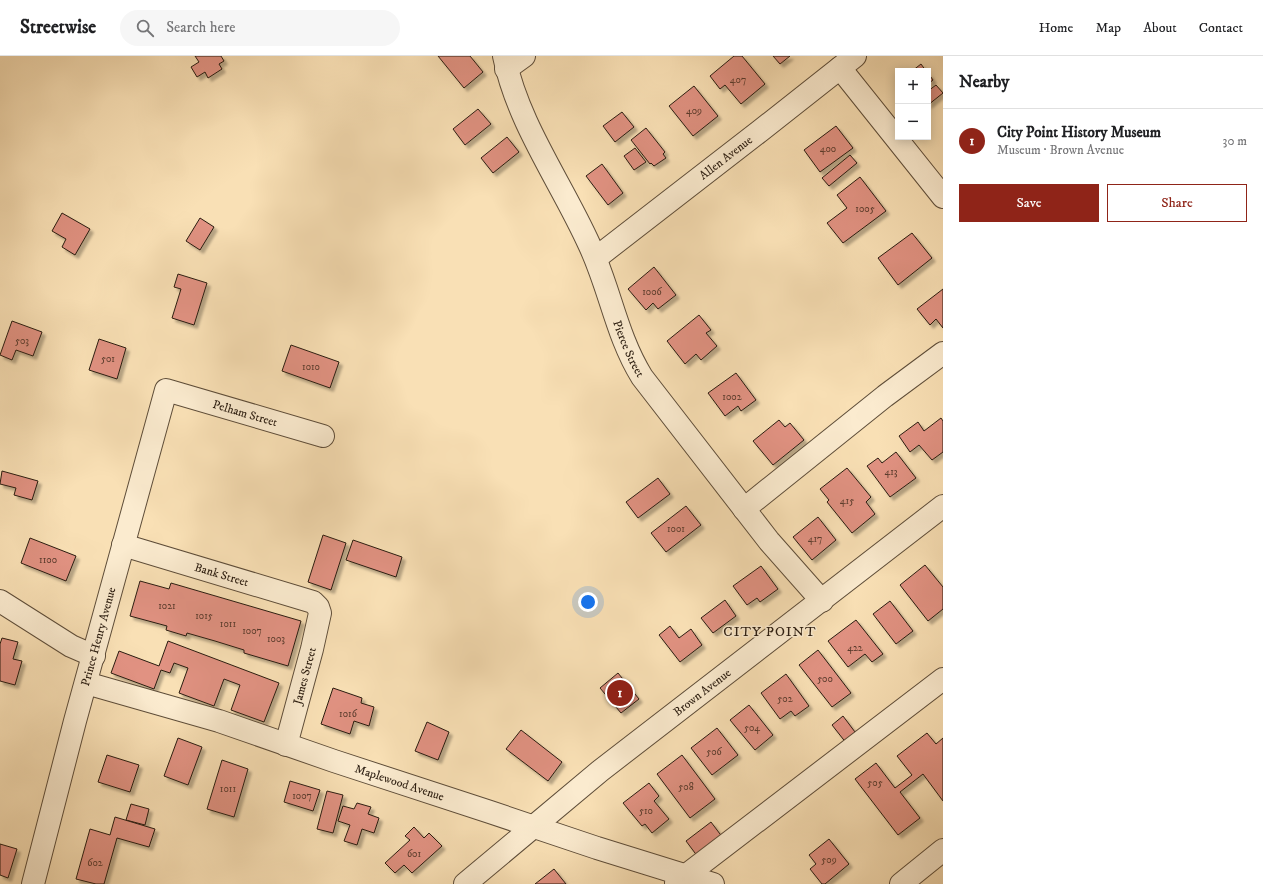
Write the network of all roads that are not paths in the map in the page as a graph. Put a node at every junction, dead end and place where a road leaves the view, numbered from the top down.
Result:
1 (524, 56) edge
2 (505, 62) edge
3 (847, 62) edge
4 (943, 197) edge
5 (596, 258) junction
6 (943, 353) edge
7 (166, 390) joint
8 (323, 436) dead end
9 (943, 506) edge
10 (744, 509) junction
11 (123, 545) junction
12 (0, 601) edge
13 (822, 601) junction
14 (318, 607) joint
15 (94, 656) junction
16 (943, 679) edge
17 (86, 683) junction
18 (286, 744) junction
19 (534, 827) junction
20 (943, 850) edge
21 (680, 880) edge
22 (33, 884) edge
23 (465, 884) edge
24 (713, 884) edge
25 (901, 884) edge

1 - 2 street
2 - 5 street, Pierce Street
3 - 4 street
3 - 5 street, Allen Avenue
5 - 10 street, Pierce Street
6 - 10 street
7 - 8 street, Pelham Street
7 - 11 street, Prince Henry Avenue
9 - 13 street, Brown Avenue
10 - 13 street, Pierce Street
11 - 14 street, Bank Street
11 - 15 street, Prince Henry Avenue
12 - 15 street
13 - 19 street, Brown Avenue
14 - 18 street, James Street
15 - 17 street, Prince Henry Avenue
16 - 21 street
17 - 18 street, Maplewood Avenue
17 - 22 street, Prince Henry Avenue
18 - 19 street, Maplewood Avenue
19 - 21 street, Maplewood Avenue
19 - 23 street, Brown Avenue
20 - 25 street
21 - 24 street, Maplewood Avenue

